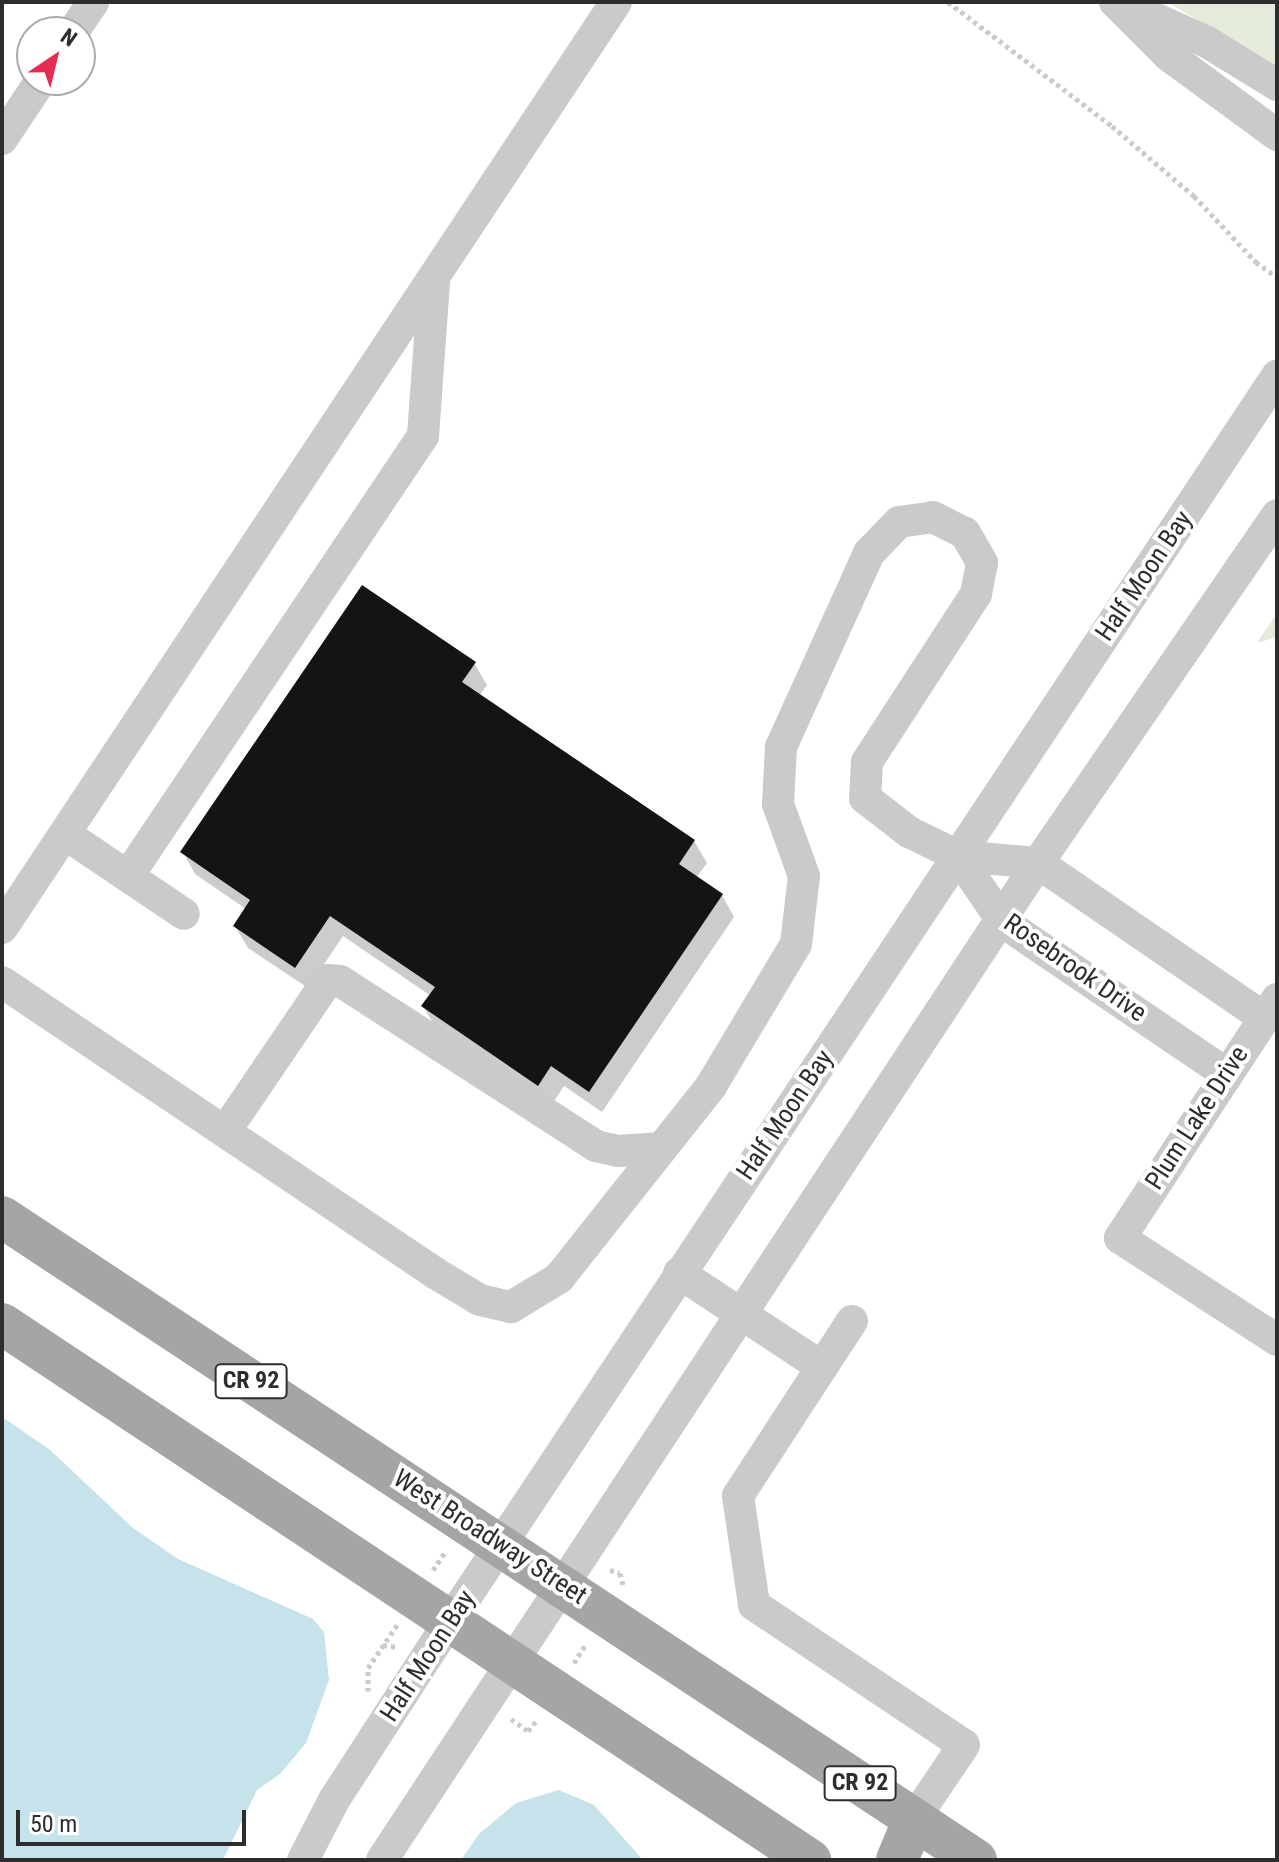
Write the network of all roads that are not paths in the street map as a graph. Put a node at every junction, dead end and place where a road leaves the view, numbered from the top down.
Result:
1 (616, 2) edge
2 (1117, 2) edge
3 (1277, 85) edge
4 (30, 96) edge
5 (1277, 135) edge
6 (2, 139) edge
7 (434, 278) junction
8 (1277, 376) edge
9 (1277, 515) edge
10 (65, 834) junction
11 (958, 856) junction
12 (1038, 863) junction
13 (128, 876) junction
14 (184, 914) dead end
15 (1003, 922) junction
16 (2, 928) edge
17 (2, 982) edge
18 (1270, 1009) edge
19 (1224, 1072) junction
20 (226, 1130) junction
21 (662, 1148) junction
22 (2, 1217) edge
23 (679, 1273) junction
24 (743, 1315) junction
25 (852, 1321) dead end
26 (2, 1324) edge
27 (1277, 1340) edge
28 (822, 1367) junction
29 (501, 1544) junction
30 (564, 1586) junction
31 (450, 1621) junction
32 (511, 1662) junction
33 (914, 1819) junction
34 (303, 1860) edge
35 (382, 1860) edge
36 (810, 1860) edge
37 (897, 1860) edge
38 (976, 1860) edge

1 - 7 street
2 - 3 street
2 - 5 street
4 - 6 street
7 - 10 street
7 - 13 street
8 - 11 street, Half Moon Bay
9 - 12 street
10 - 13 street
10 - 16 street
11 - 12 street
11 - 15 street, Rosebrook Drive
11 - 21 street
11 - 23 street, Half Moon Bay
12 - 15 street
12 - 18 street
13 - 14 street
15 - 19 street, Rosebrook Drive
15 - 24 street
17 - 20 street
18 - 19 street, Plum Lake Drive
19 - 27 street, Plum Lake Drive
20 - 21 street
20 - 21 street
22 - 29 main road, West Broadway Street / CR 92
23 - 24 street
23 - 29 street, Half Moon Bay
24 - 28 street
24 - 30 street
25 - 28 street
26 - 31 main road
28 - 33 street
29 - 30 main road, West Broadway Street / CR 92
29 - 31 street, Half Moon Bay
30 - 32 street
30 - 33 main road, West Broadway Street / CR 92
31 - 32 main road
31 - 34 street, Half Moon Bay
32 - 35 street
32 - 36 main road
33 - 37 main road
33 - 38 main road, West Broadway Street / CR 92

